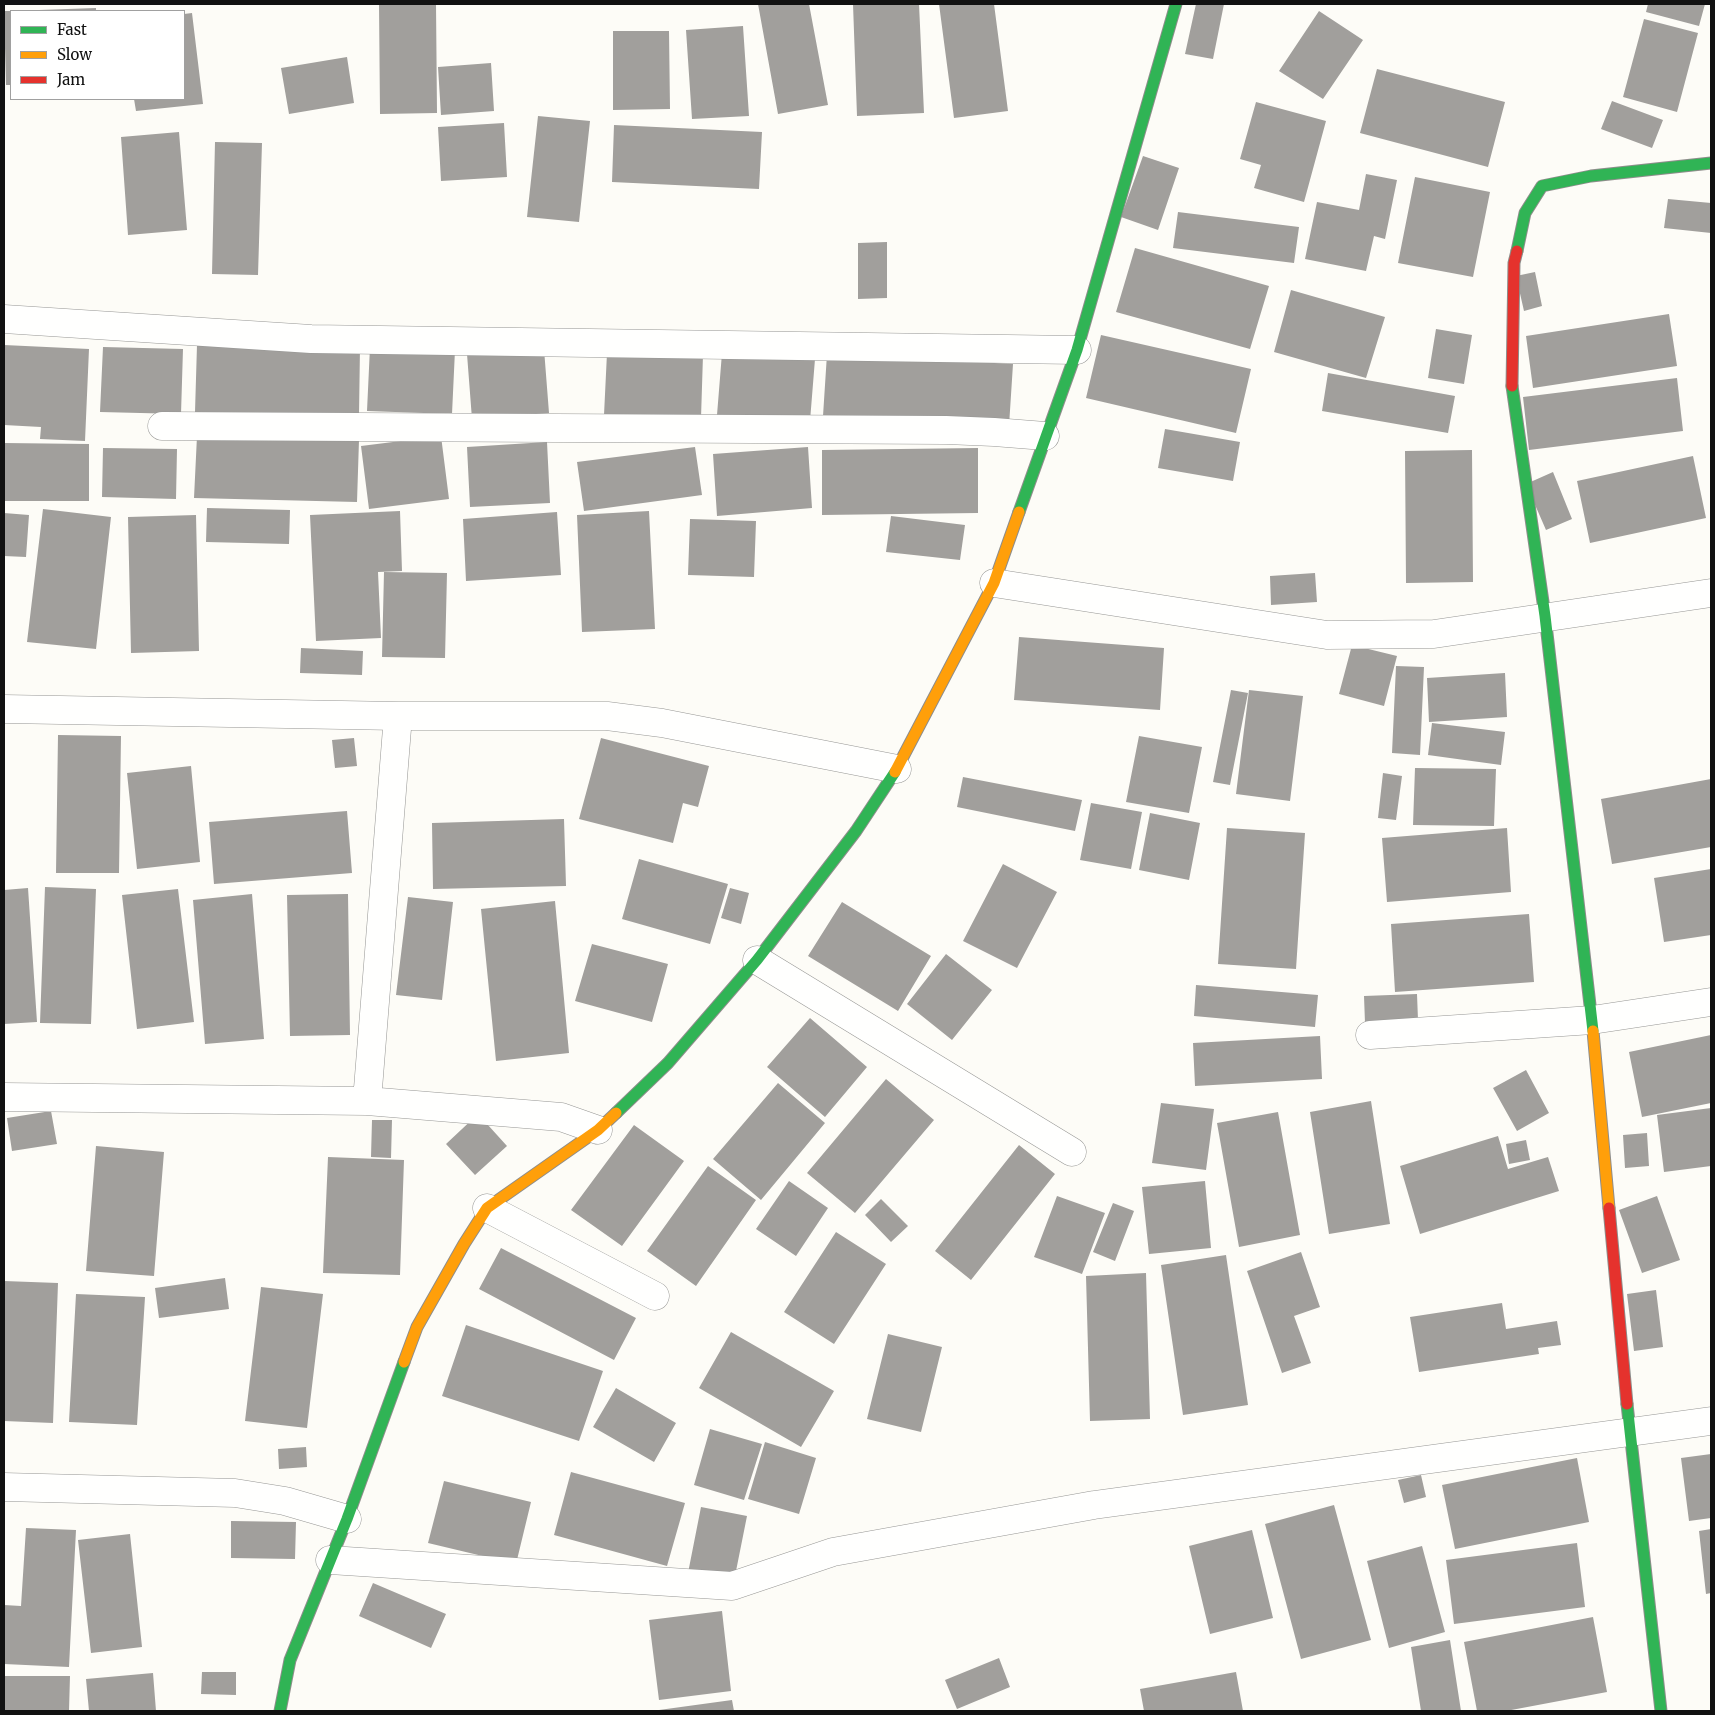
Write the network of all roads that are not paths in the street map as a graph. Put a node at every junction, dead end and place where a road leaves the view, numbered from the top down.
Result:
1 (1176, 4) edge
2 (1711, 163) edge
3 (4, 319) edge
4 (1076, 350) junction
5 (162, 426) dead end
6 (1045, 436) junction
7 (994, 583) junction
8 (1711, 593) edge
9 (1545, 616) junction
10 (4, 709) edge
11 (398, 716) junction
12 (897, 769) junction
13 (757, 960) junction
14 (1711, 1002) edge
15 (1592, 1020) junction
16 (1370, 1036) dead end
17 (4, 1097) edge
18 (367, 1100) junction
19 (598, 1130) junction
20 (1072, 1152) dead end
21 (487, 1208) junction
22 (654, 1296) dead end
23 (1711, 1421) edge
24 (1629, 1432) junction
25 (4, 1488) edge
26 (347, 1518) junction
27 (330, 1560) junction
28 (280, 1711) edge
29 (1661, 1711) edge

1 - 4 street
2 - 9 street
3 - 4 street
4 - 6 street
5 - 6 street
6 - 7 street
7 - 9 street
7 - 12 street
8 - 9 street
9 - 15 street
10 - 11 street
11 - 12 street
11 - 18 street
12 - 13 street
13 - 19 street
13 - 20 street
14 - 15 street
15 - 16 street
15 - 24 street
17 - 18 street
18 - 19 street
19 - 21 street
21 - 22 street
21 - 26 street
23 - 24 street
24 - 27 street
24 - 29 street
25 - 26 street
26 - 27 street
27 - 28 street

